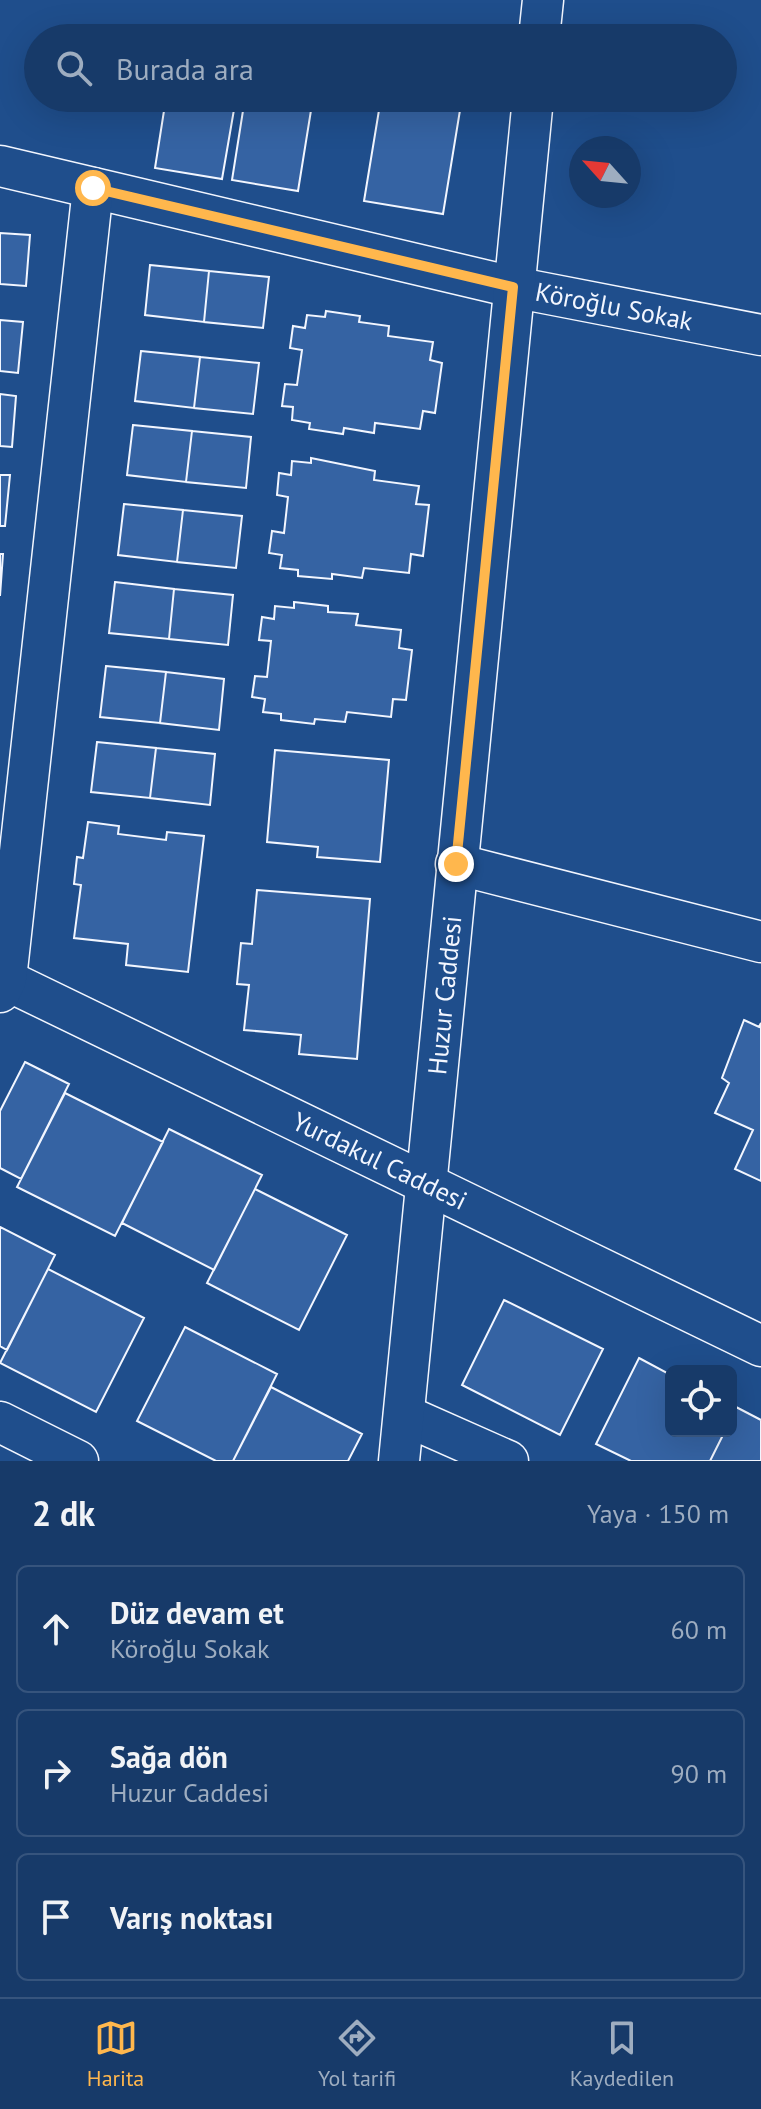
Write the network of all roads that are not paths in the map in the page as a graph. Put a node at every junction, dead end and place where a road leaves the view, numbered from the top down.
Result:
1 (543, 0) edge
2 (540, 24) edge
3 (532, 112) edge
4 (0, 166) edge
5 (93, 188) junction
6 (513, 287) junction
7 (761, 335) edge
8 (456, 864) junction
9 (761, 942) edge
10 (2, 983) edge
11 (424, 1185) junction
12 (761, 1346) edge
13 (404, 1415) junction
14 (0, 1422) edge
15 (78, 1461) edge
16 (399, 1461) edge
17 (508, 1461) edge

1 - 2 street
3 - 6 street, Huzur Caddesi
4 - 5 street, Köroğlu Sokak
5 - 6 street, Köroğlu Sokak
5 - 10 street
6 - 7 street, Köroğlu Sokak
6 - 8 street, Huzur Caddesi
8 - 9 street
8 - 11 street, Huzur Caddesi
10 - 11 street, Yurdakul Caddesi
11 - 12 street, Yurdakul Caddesi
11 - 13 street, Huzur Caddesi
13 - 16 street, Huzur Caddesi
13 - 17 street
14 - 15 street

